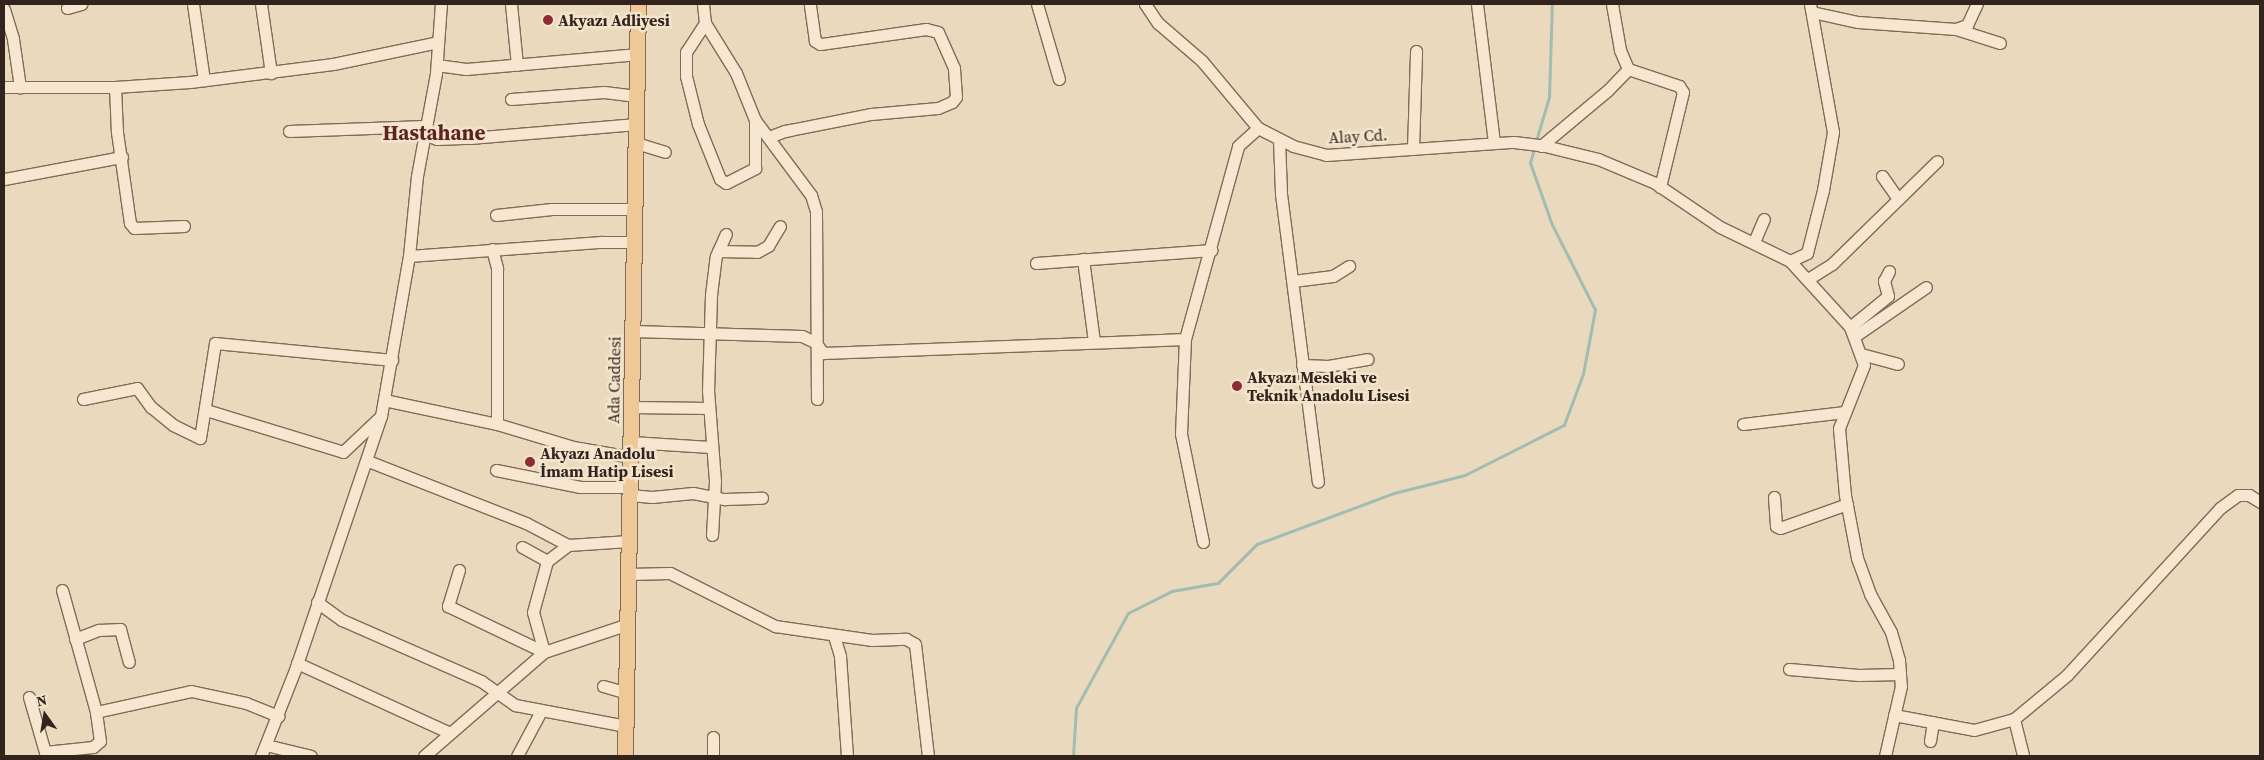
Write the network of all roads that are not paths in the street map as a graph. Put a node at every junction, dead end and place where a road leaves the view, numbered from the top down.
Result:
1 (81, 4) edge
2 (193, 4) edge
3 (261, 4) edge
4 (441, 4) edge
5 (511, 4) edge
6 (638, 4) edge
7 (703, 4) edge
8 (810, 4) edge
9 (1037, 4) edge
10 (1144, 4) edge
11 (1477, 4) edge
12 (1612, 4) edge
13 (1977, 4) edge
14 (67, 8) dead end
15 (1811, 8) edge
16 (4, 9) edge
17 (705, 23) junction
18 (1956, 29) junction
19 (438, 42) junction
20 (2000, 43) dead end
21 (1416, 51) dead end
22 (638, 54) junction
23 (518, 64) junction
24 (437, 65) junction
25 (1628, 70) junction
26 (271, 73) junction
27 (1060, 79) dead end
28 (204, 80) junction
29 (4, 87) edge
30 (20, 87) junction
31 (115, 87) junction
32 (637, 96) junction
33 (511, 99) dead end
34 (756, 120) junction
35 (636, 124) junction
36 (1258, 128) junction
37 (424, 130) junction
38 (289, 131) dead end
39 (769, 137) junction
40 (1279, 138) junction
41 (636, 143) junction
42 (1494, 143) junction
43 (1543, 146) junction
44 (1413, 149) junction
45 (665, 152) dead end
46 (122, 157) junction
47 (1937, 161) dead end
48 (1882, 176) dead end
49 (4, 179) edge
50 (1660, 187) junction
51 (1898, 199) junction
52 (635, 209) junction
53 (496, 215) dead end
54 (1764, 219) dead end
55 (184, 226) dead end
56 (780, 226) dead end
57 (726, 234) dead end
58 (634, 242) junction
59 (1754, 242) junction
60 (492, 249) junction
61 (1212, 250) junction
62 (718, 251) junction
63 (409, 256) junction
64 (1083, 259) junction
65 (1790, 260) junction
66 (1036, 263) dead end
67 (1349, 266) dead end
68 (1889, 271) dead end
69 (1808, 279) junction
70 (1293, 281) junction
71 (1926, 287) dead end
72 (1852, 331) junction
73 (633, 332) junction
74 (711, 334) junction
75 (1184, 339) junction
76 (1094, 341) junction
77 (818, 347) junction
78 (1861, 354) junction
79 (1367, 359) dead end
80 (392, 360) junction
81 (1898, 364) dead end
82 (1302, 365) junction
83 (83, 399) dead end
84 (817, 399) dead end
85 (384, 400) junction
86 (631, 408) junction
87 (709, 408) junction
88 (206, 410) junction
89 (1844, 412) junction
90 (381, 416) junction
91 (497, 424) junction
92 (1742, 424) dead end
93 (631, 442) junction
94 (710, 446) junction
95 (631, 457) junction
96 (368, 461) junction
97 (496, 470) dead end
98 (1318, 482) dead end
99 (630, 491) junction
100 (712, 496) junction
101 (1774, 497) dead end
102 (762, 498) dead end
103 (2260, 502) edge
104 (1847, 504) junction
105 (712, 535) dead end
106 (629, 541) junction
107 (1203, 542) dead end
108 (568, 545) junction
109 (522, 547) dead end
110 (547, 561) junction
111 (459, 570) dead end
112 (629, 574) junction
113 (62, 590) dead end
114 (317, 602) junction
115 (628, 624) junction
116 (834, 636) junction
117 (76, 639) junction
118 (544, 652) junction
119 (128, 662) dead end
120 (297, 662) junction
121 (1790, 669) dead end
122 (1900, 674) junction
123 (603, 686) dead end
124 (497, 693) junction
125 (627, 693) junction
126 (29, 698) dead end
127 (541, 711) junction
128 (96, 712) junction
129 (278, 716) junction
130 (1894, 716) junction
131 (2014, 719) junction
132 (1934, 722) junction
133 (626, 726) junction
134 (448, 732) junction
135 (713, 737) dead end
136 (1930, 741) dead end
137 (266, 745) junction
138 (261, 756) edge
139 (311, 756) edge
140 (424, 756) edge
141 (517, 756) edge
142 (626, 756) edge
143 (713, 756) edge
144 (847, 756) edge
145 (928, 756) edge
146 (1885, 756) edge
147 (2023, 756) edge

1 - 14 street
2 - 28 street
3 - 26 street
4 - 19 street
5 - 23 street
6 - 22 main road, Ada Caddesi
7 - 17 street
8 - 39 street
9 - 27 street
10 - 36 street, Alay Cd.
11 - 42 street
12 - 25 street
13 - 18 street
15 - 18 street
15 - 65 street
16 - 30 street
17 - 34 street
17 - 34 street
18 - 20 street
19 - 24 street
19 - 26 street
21 - 44 street
22 - 23 street
22 - 32 main road, Ada Caddesi
23 - 24 street
24 - 37 street
25 - 43 street
25 - 50 street
26 - 28 street
28 - 31 street
29 - 30 street
30 - 31 street
31 - 46 street
32 - 33 street
32 - 35 main road, Ada Caddesi
34 - 39 street
35 - 37 street
35 - 41 main road, Ada Caddesi
36 - 40 street, Alay Cd.
36 - 61 street
37 - 38 street
37 - 63 street
39 - 77 street
40 - 44 street, Alay Cd.
40 - 70 street
41 - 45 street
41 - 52 main road, Ada Caddesi
42 - 43 street, Alay Cd.
42 - 44 street, Alay Cd.
43 - 50 street, Alay Cd.
46 - 49 street
46 - 55 street
47 - 51 street
48 - 51 street
50 - 59 street, Alay Cd.
51 - 69 street
52 - 53 street
52 - 58 main road, Ada Caddesi
54 - 59 street
56 - 62 street
57 - 62 street
58 - 60 street
58 - 73 main road, Ada Caddesi
59 - 65 street, Alay Cd.
60 - 63 street
60 - 91 street
61 - 64 street
61 - 75 street
62 - 74 street
63 - 80 street
64 - 66 street
64 - 76 street
65 - 69 street, Alay Cd.
67 - 70 street
68 - 72 street
69 - 72 street, Alay Cd.
70 - 82 street
71 - 72 street
72 - 78 street
73 - 74 street
73 - 86 main road, Ada Caddesi
74 - 77 street
74 - 87 street
75 - 76 street
75 - 107 street
76 - 77 street
77 - 84 street
78 - 81 street
78 - 89 street
79 - 82 street
80 - 85 street
80 - 88 street
82 - 98 street
83 - 88 street
85 - 90 street
85 - 91 street
86 - 87 street
86 - 93 main road, Ada Caddesi
87 - 94 street
88 - 90 street
89 - 92 street
89 - 104 street
90 - 96 street
91 - 95 street
93 - 94 street
93 - 95 main road, Ada Caddesi
94 - 100 street
95 - 99 main road, Ada Caddesi
96 - 108 street
96 - 114 street
97 - 99 street
99 - 100 street
99 - 106 main road, Ada Caddesi
100 - 102 street
100 - 105 street
101 - 104 street
103 - 131 street
104 - 122 street
106 - 108 street
106 - 112 main road, Ada Caddesi
108 - 110 street
109 - 110 street
110 - 118 street
111 - 118 street
112 - 115 main road, Ada Caddesi
112 - 116 street
113 - 117 street
114 - 120 street
114 - 124 street
115 - 118 street
115 - 125 main road, Ada Caddesi
116 - 144 street
116 - 145 street
117 - 119 street
117 - 128 street
118 - 124 street
120 - 129 street
120 - 134 street
121 - 122 street
122 - 130 street
123 - 125 street
124 - 127 street
124 - 134 street
125 - 133 main road, Ada Caddesi
126 - 128 street
127 - 133 street
127 - 141 street
128 - 129 street
129 - 137 street
130 - 132 street
130 - 146 street
131 - 132 street
131 - 147 street
132 - 136 street
133 - 142 main road, Ada Caddesi
134 - 140 street
135 - 143 street
137 - 138 street
137 - 139 street

